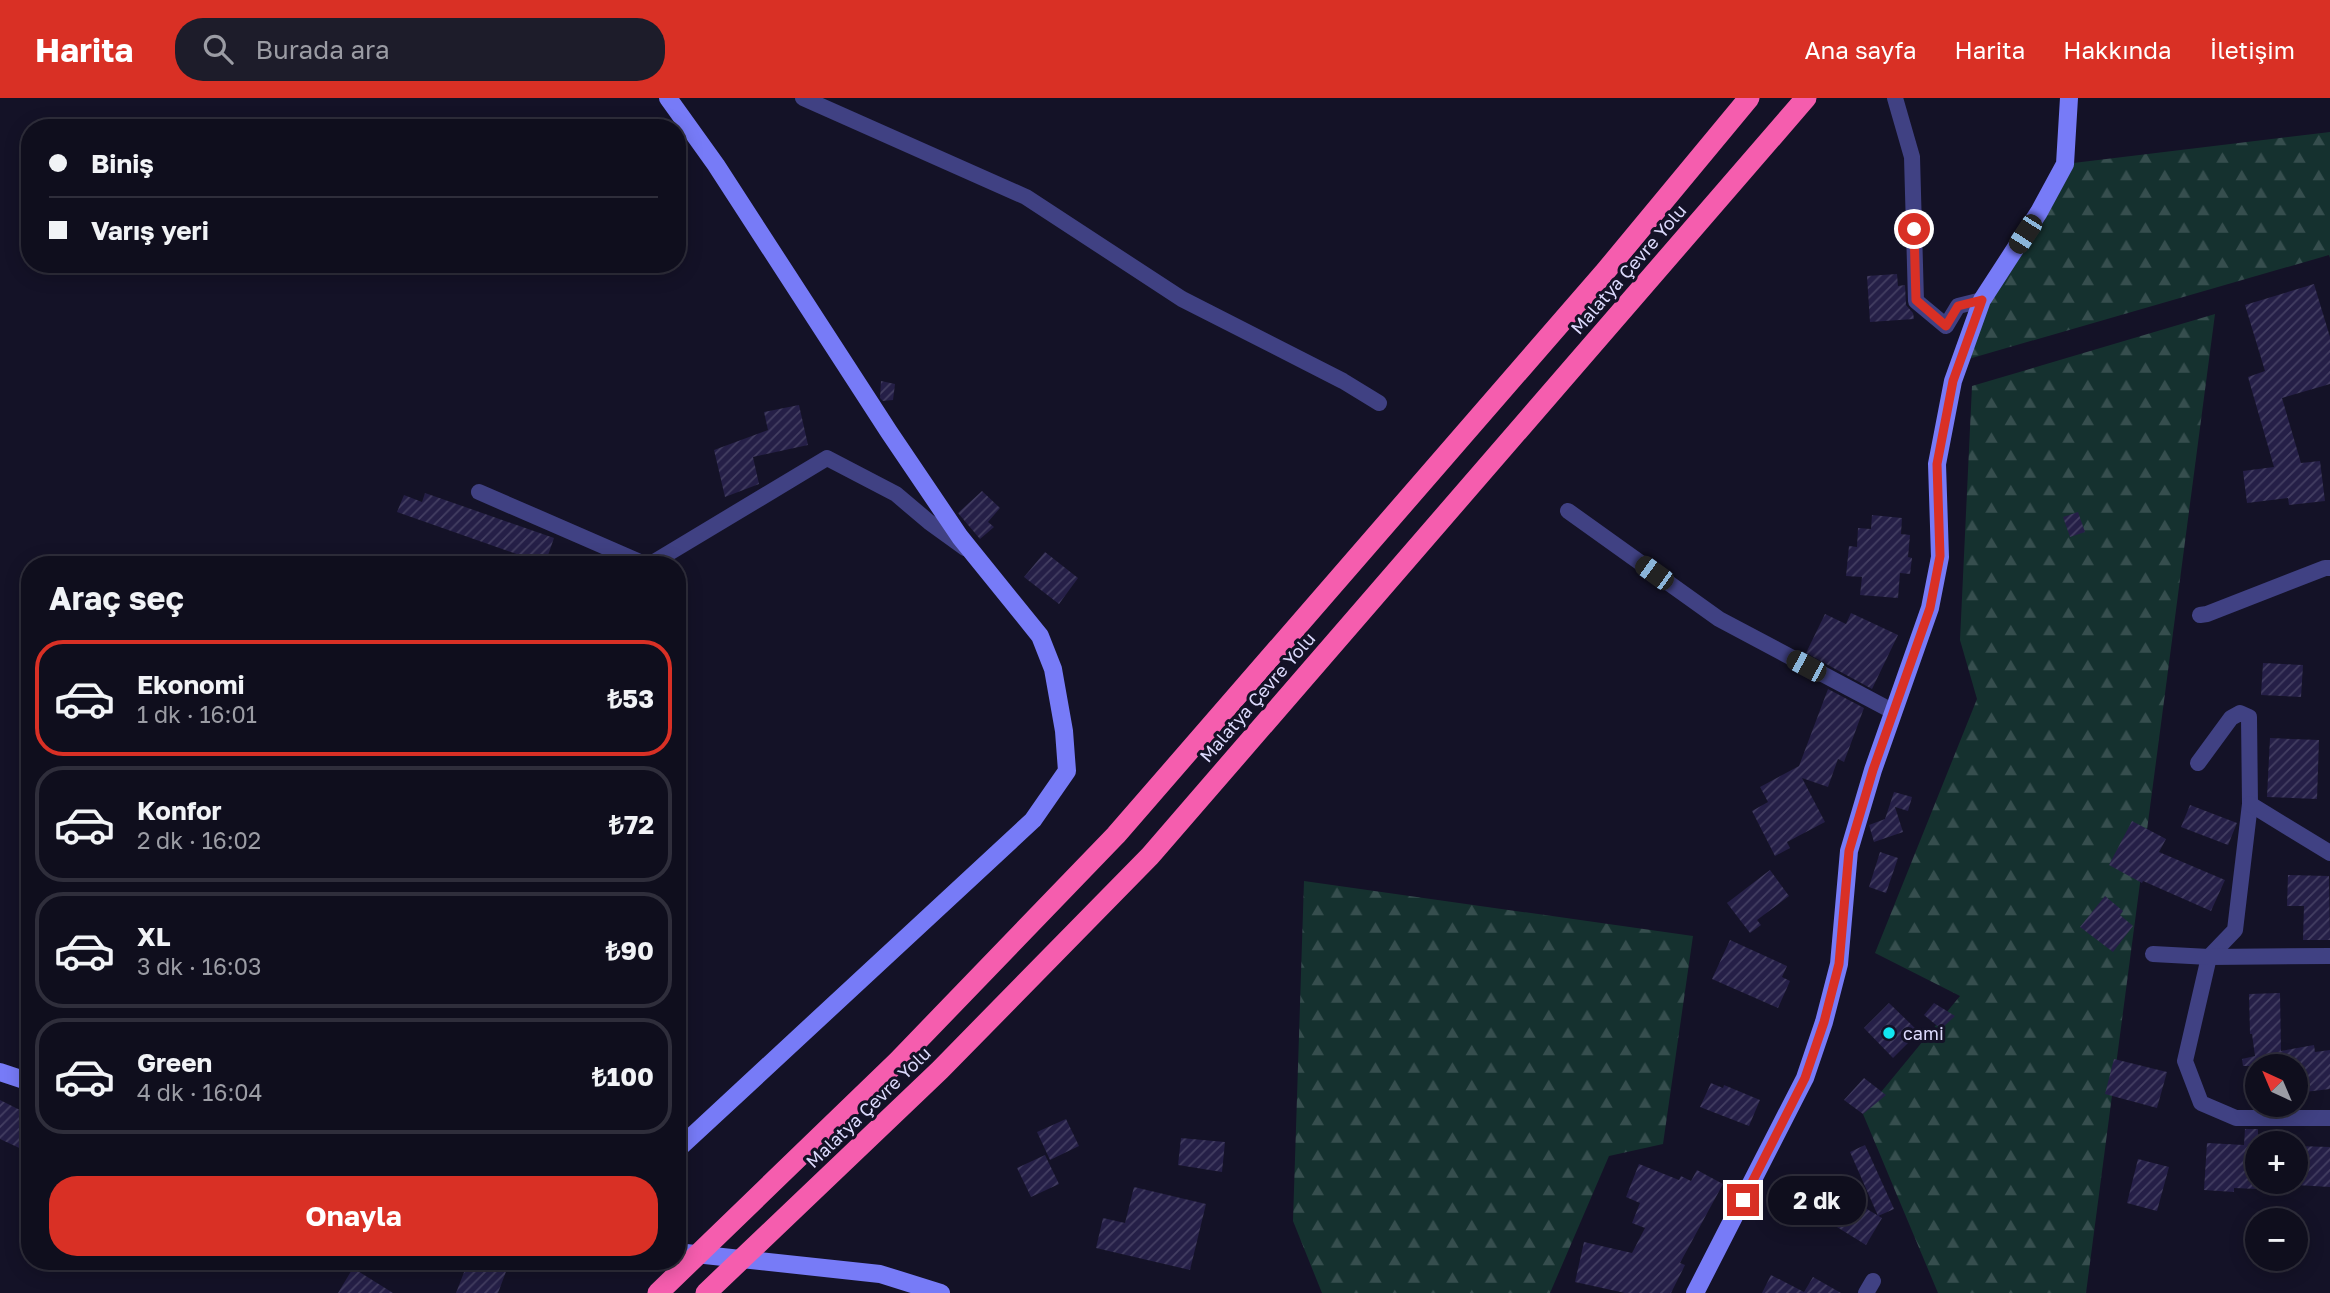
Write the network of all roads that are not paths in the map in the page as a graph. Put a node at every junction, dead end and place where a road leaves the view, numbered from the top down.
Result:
1 (668, 98) edge
2 (803, 98) edge
3 (1749, 98) edge
4 (1806, 98) edge
5 (1895, 98) edge
6 (2070, 98) edge
7 (683, 119) edge
8 (686, 123) edge
9 (1982, 300) junction
10 (1379, 403) dead end
11 (480, 492) dead end
12 (1568, 511) dead end
13 (627, 556) edge
14 (663, 556) edge
15 (975, 556) junction
16 (2330, 568) edge
17 (2200, 615) dead end
18 (1894, 712) junction
19 (2199, 763) dead end
20 (2250, 804) junction
21 (2330, 853) edge
22 (2153, 954) dead end
23 (2330, 956) edge
24 (2209, 957) junction
25 (0, 1072) edge
26 (21, 1079) edge
27 (2330, 1118) edge
28 (686, 1142) edge
29 (686, 1253) edge
30 (686, 1266) edge
31 (682, 1270) edge
32 (658, 1293) edge
33 (706, 1293) edge
34 (941, 1293) edge
35 (1695, 1293) edge

1 - 7 street
2 - 10 street
3 - 30 highway, Malatya Çevre Yolu
4 - 33 highway, Malatya Çevre Yolu
5 - 9 street
6 - 9 street
8 - 15 street
9 - 18 street
11 - 13 street
12 - 18 street
14 - 15 street
15 - 28 street
16 - 17 street
18 - 35 street
19 - 20 street
20 - 21 street
20 - 24 street
22 - 24 street
23 - 24 street
24 - 27 street
25 - 26 street
29 - 34 street
31 - 32 highway, Malatya Çevre Yolu

